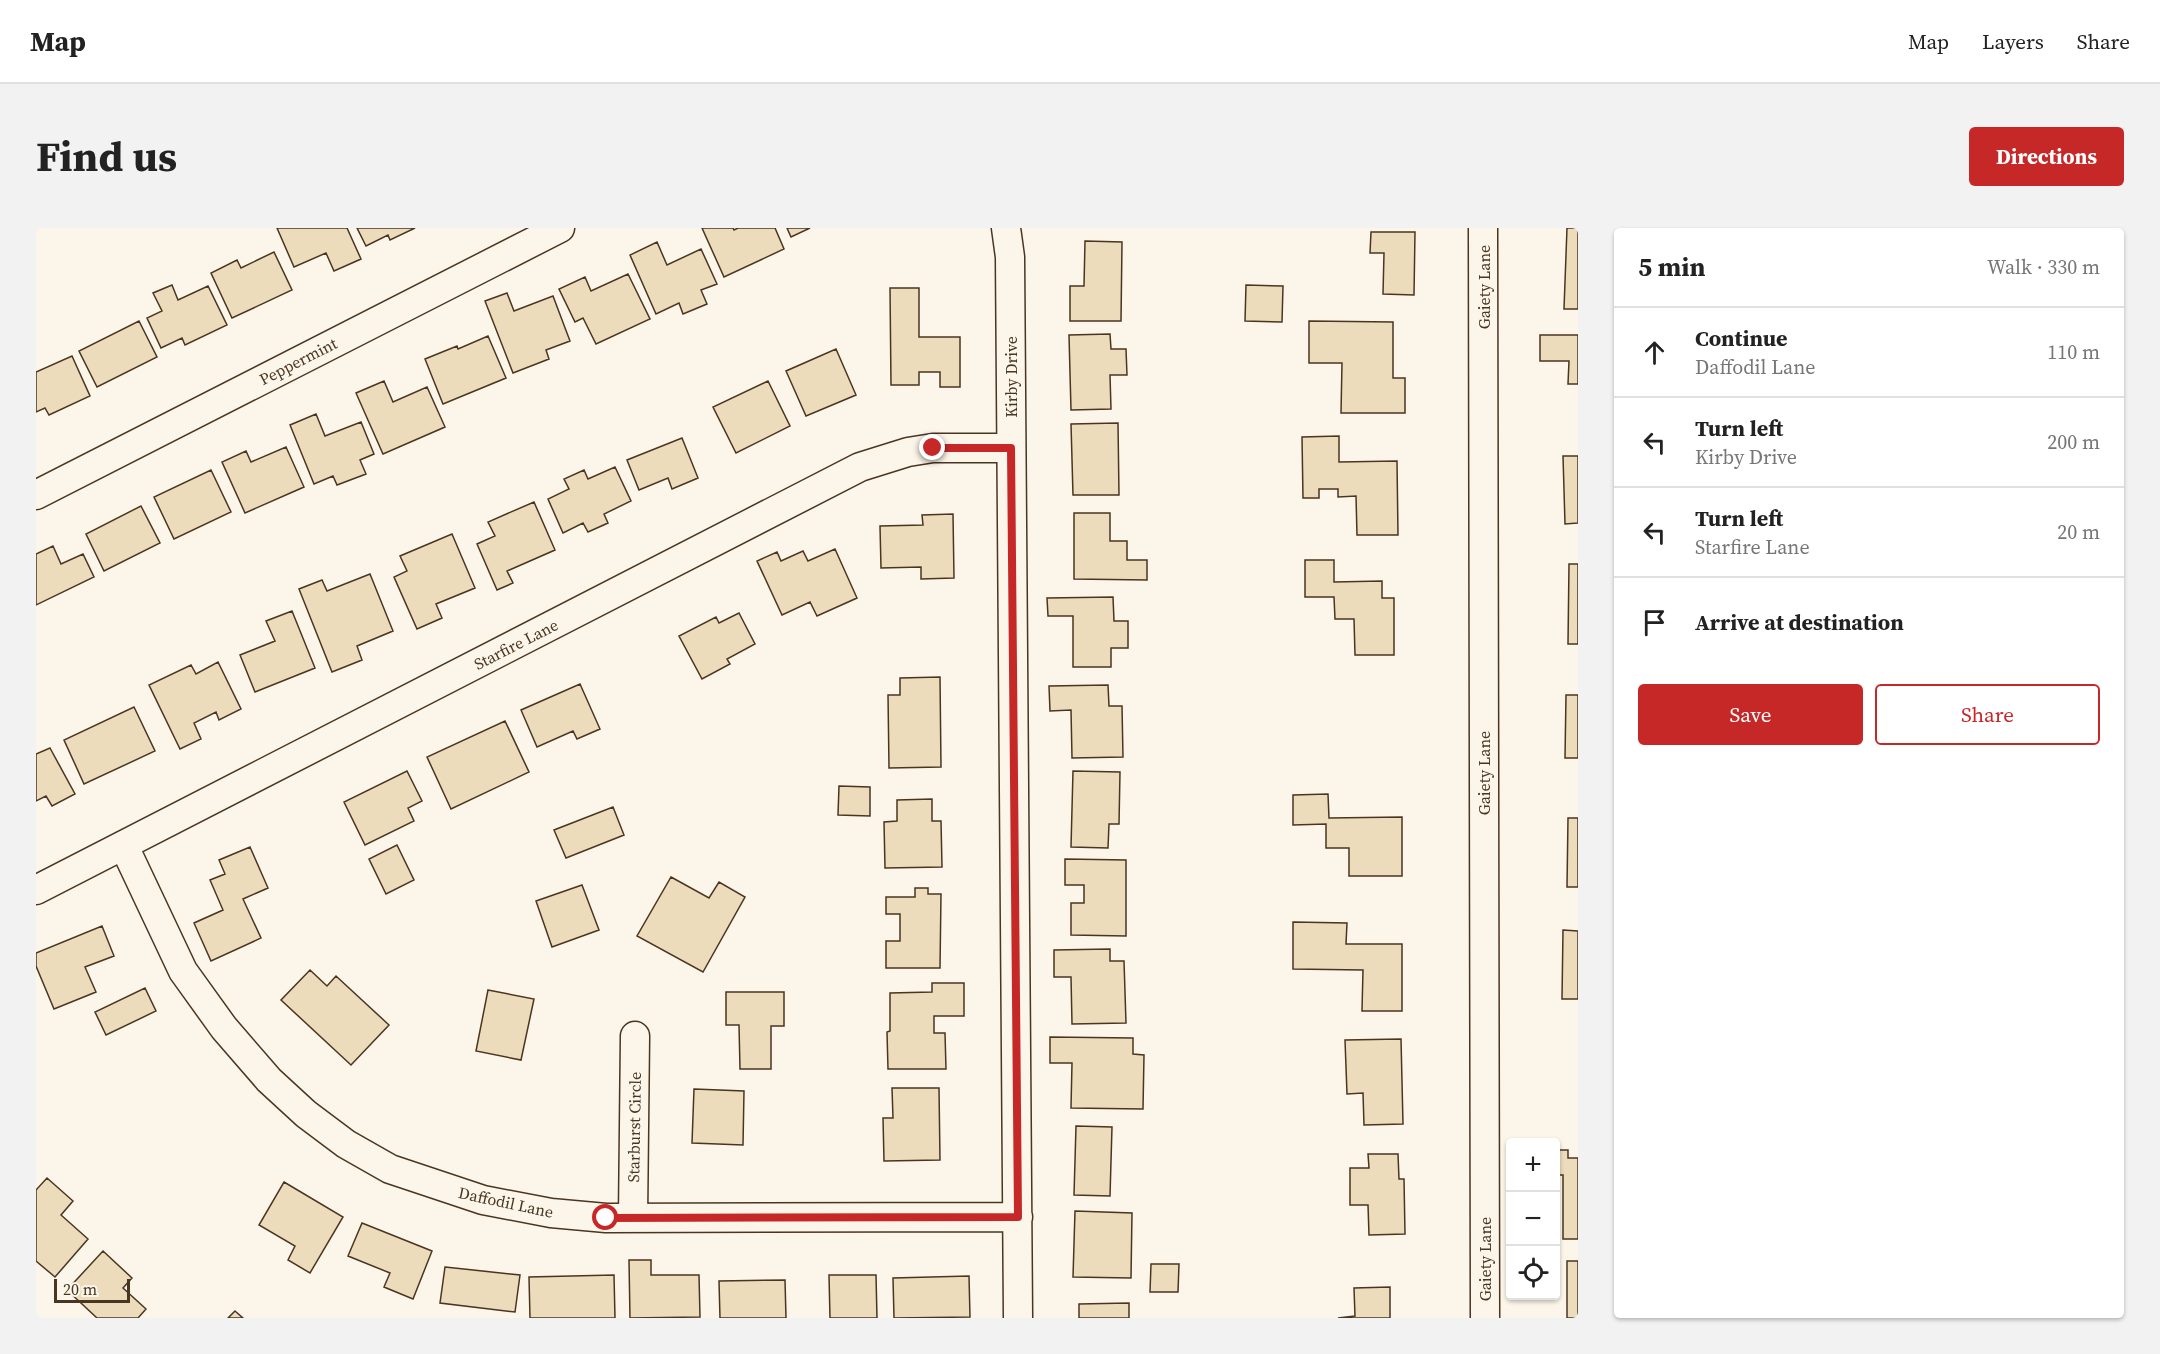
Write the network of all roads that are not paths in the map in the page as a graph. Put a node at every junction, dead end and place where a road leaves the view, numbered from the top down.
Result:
1 (560, 228) edge
2 (1006, 228) edge
3 (1484, 228) edge
4 (1011, 448) junction
5 (36, 495) edge
6 (124, 846) junction
7 (36, 890) edge
8 (635, 1036) dead end
9 (1018, 1217) junction
10 (633, 1218) junction
11 (1018, 1318) edge
12 (1485, 1318) edge

1 - 5 street, Peppermint
2 - 4 street, Kirby Drive
3 - 12 street, Gaiety Lane
4 - 6 street, Starfire Lane
4 - 9 street, Kirby Drive
6 - 7 street, Starfire Lane
6 - 10 street, Daffodil Lane
8 - 10 street, Starburst Circle
9 - 10 street, Daffodil Lane
9 - 11 street, Kirby Drive

